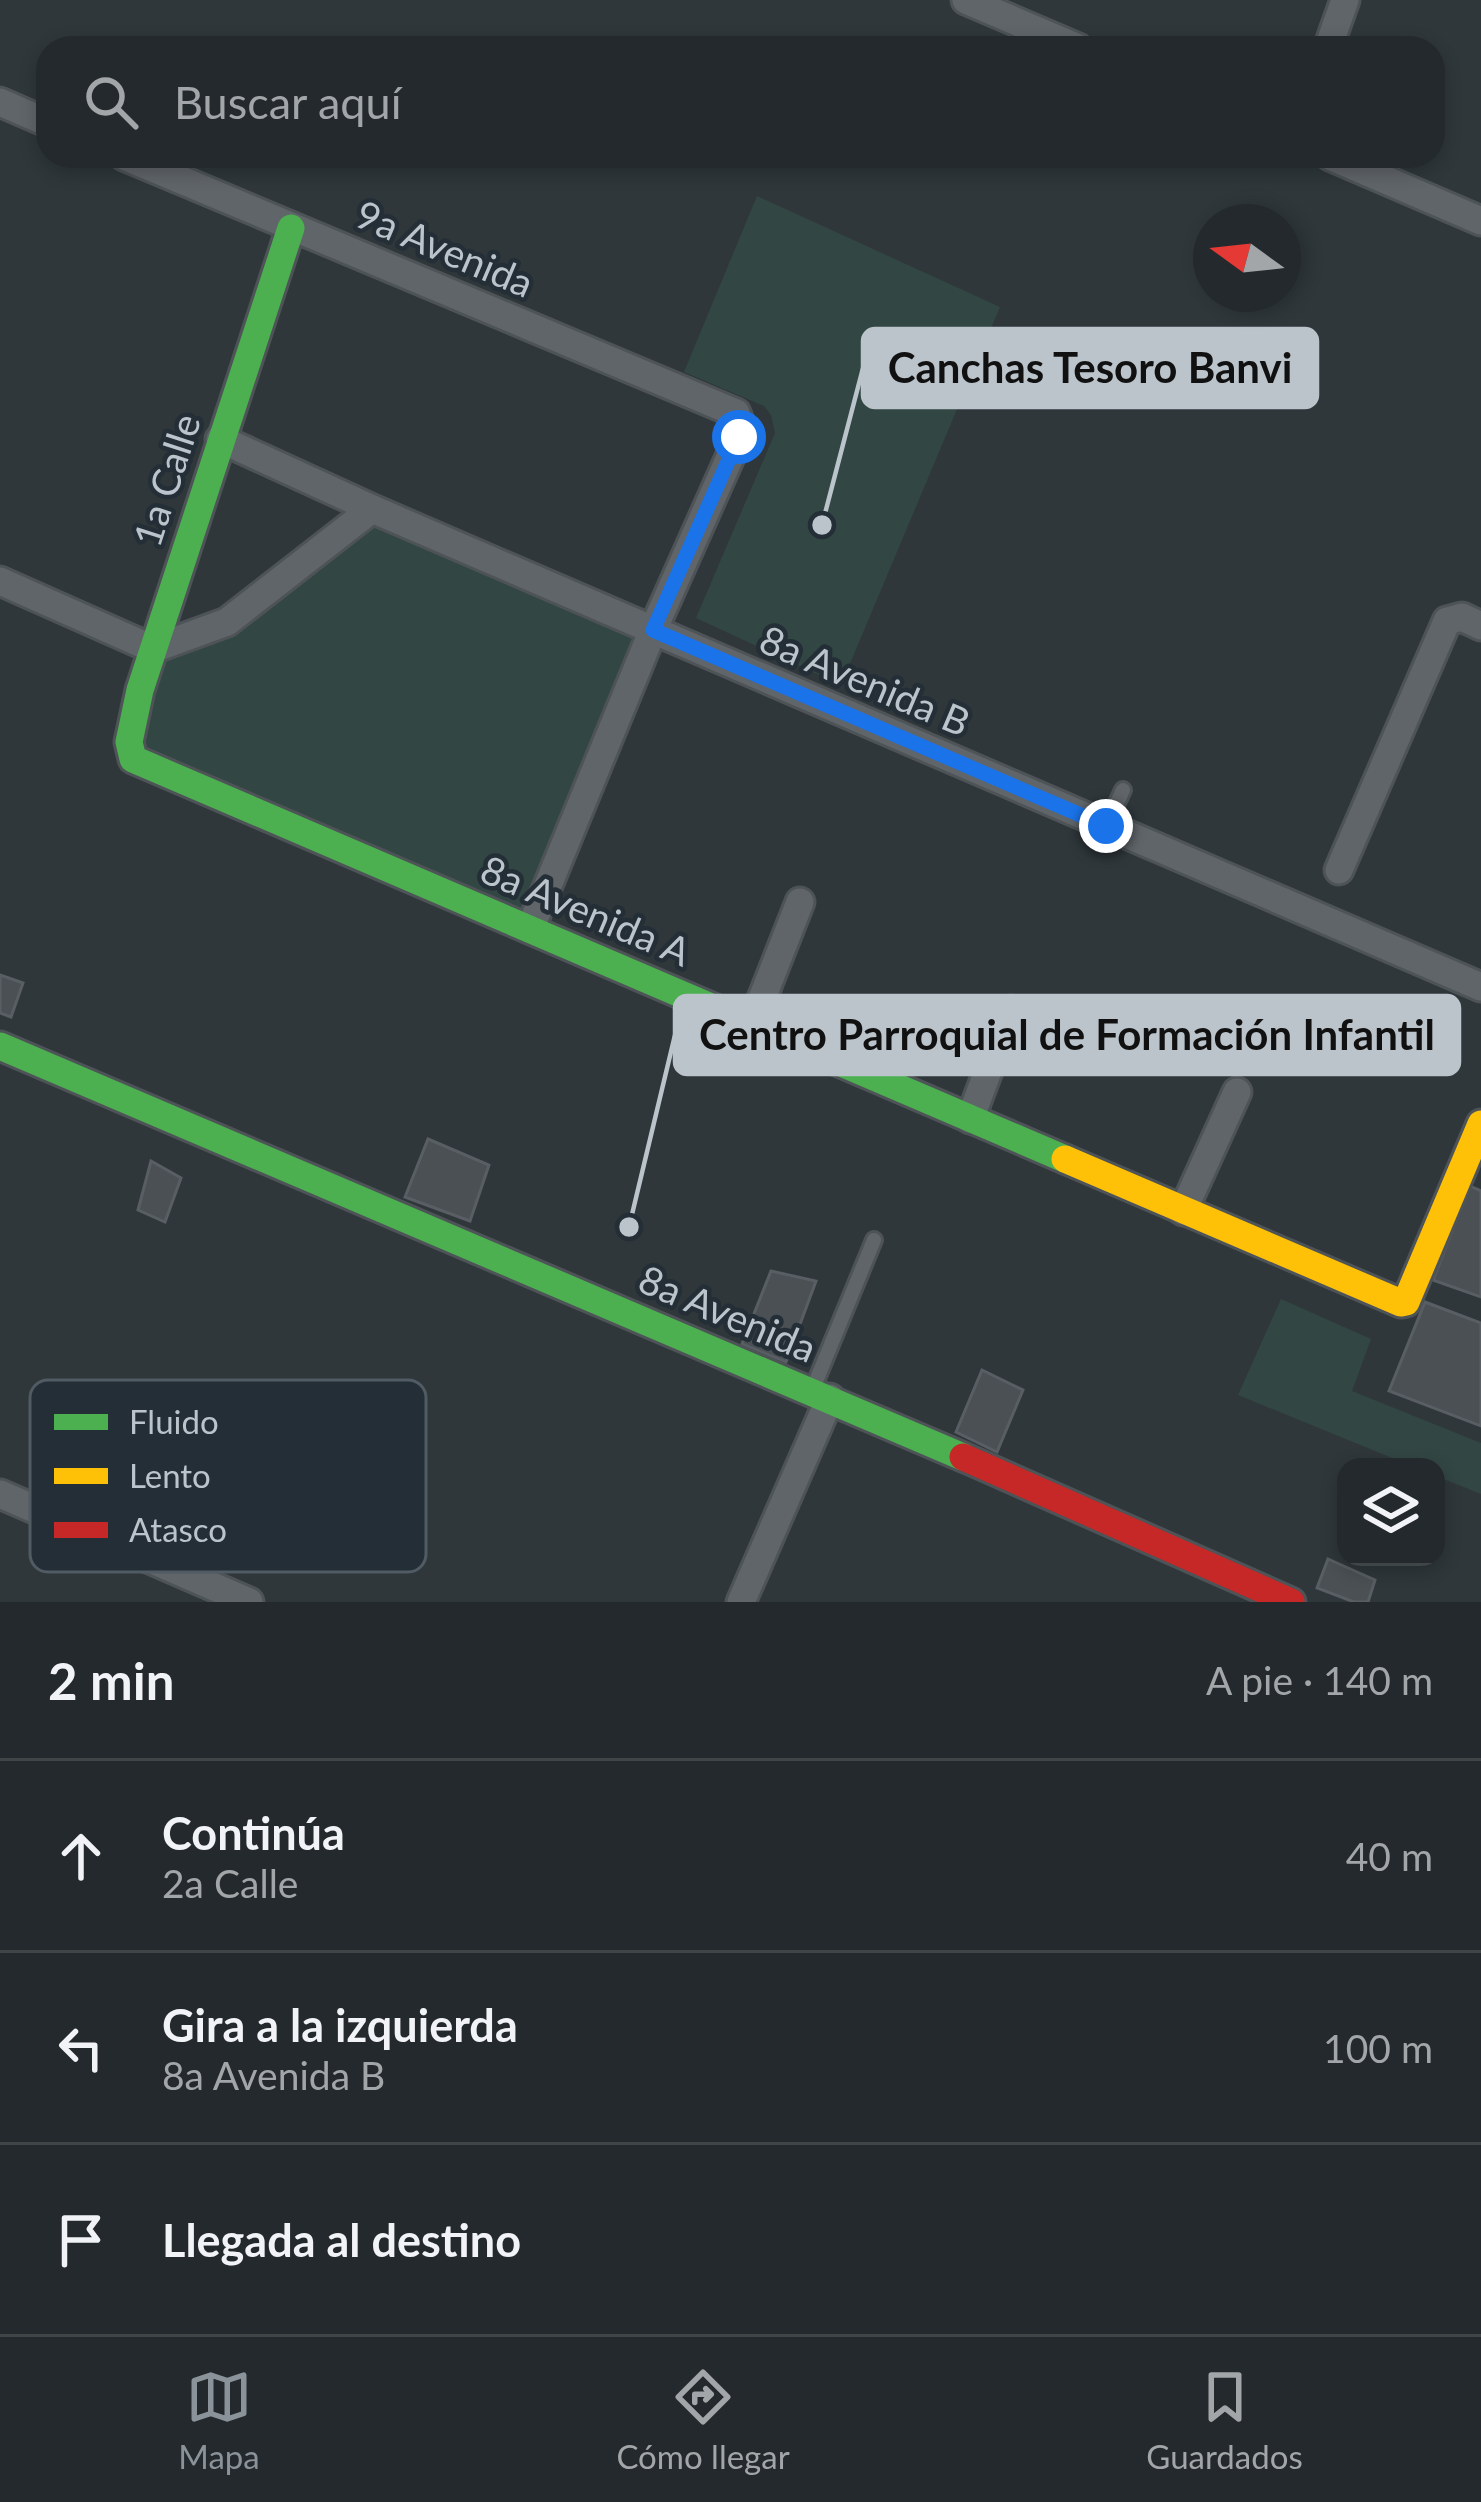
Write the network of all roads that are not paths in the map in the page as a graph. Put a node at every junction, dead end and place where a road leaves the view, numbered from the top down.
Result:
1 (966, 0) edge
2 (1345, 0) edge
3 (1050, 36) edge
4 (1332, 36) edge
5 (0, 102) edge
6 (36, 118) edge
7 (152, 168) edge
8 (1358, 168) edge
9 (1481, 221) edge
10 (291, 228) junction
11 (220, 439) junction
12 (372, 509) junction
13 (0, 581) edge
14 (1472, 621) edge
15 (653, 630) junction
16 (153, 650) junction
17 (134, 759) joint
18 (1123, 790) dead end
19 (1106, 826) junction
20 (1340, 870) dead end
21 (800, 902) dead end
22 (530, 928) junction
23 (1481, 987) edge
24 (1011, 1010) dead end
25 (752, 1024) junction
26 (0, 1046) edge
27 (1237, 1092) dead end
28 (970, 1119) junction
29 (1481, 1124) edge
30 (1183, 1211) junction
31 (874, 1240) dead end
32 (821, 1394) junction
33 (0, 1495) edge
34 (30, 1508) edge
35 (179, 1572) edge
36 (249, 1602) edge
37 (741, 1602) edge
38 (1291, 1602) edge

1 - 3 street
2 - 4 street
5 - 6 street
7 - 10 street, 9a Avenida
8 - 9 street
10 - 11 street, 1a Calle
10 - 15 street, 9a Avenida
11 - 12 street, 8a Avenida B
11 - 16 street, 1a Calle
12 - 15 street, 8a Avenida B
12 - 16 street
13 - 16 street
14 - 20 street
15 - 19 street, 8a Avenida B
15 - 22 street
16 - 17 street, 1a Calle
17 - 22 street, 8a Avenida A
18 - 19 lane
19 - 23 street, 8a Avenida B
21 - 25 street
22 - 25 street, 8a Avenida A
24 - 28 street
25 - 28 street, 8a Avenida A
26 - 32 street, 8a Avenida
27 - 30 street
28 - 30 street, 8a Avenida A
29 - 30 street, 8a Avenida A
31 - 32 lane
32 - 37 street
32 - 38 street, 8a Avenida
33 - 34 street
35 - 36 street

